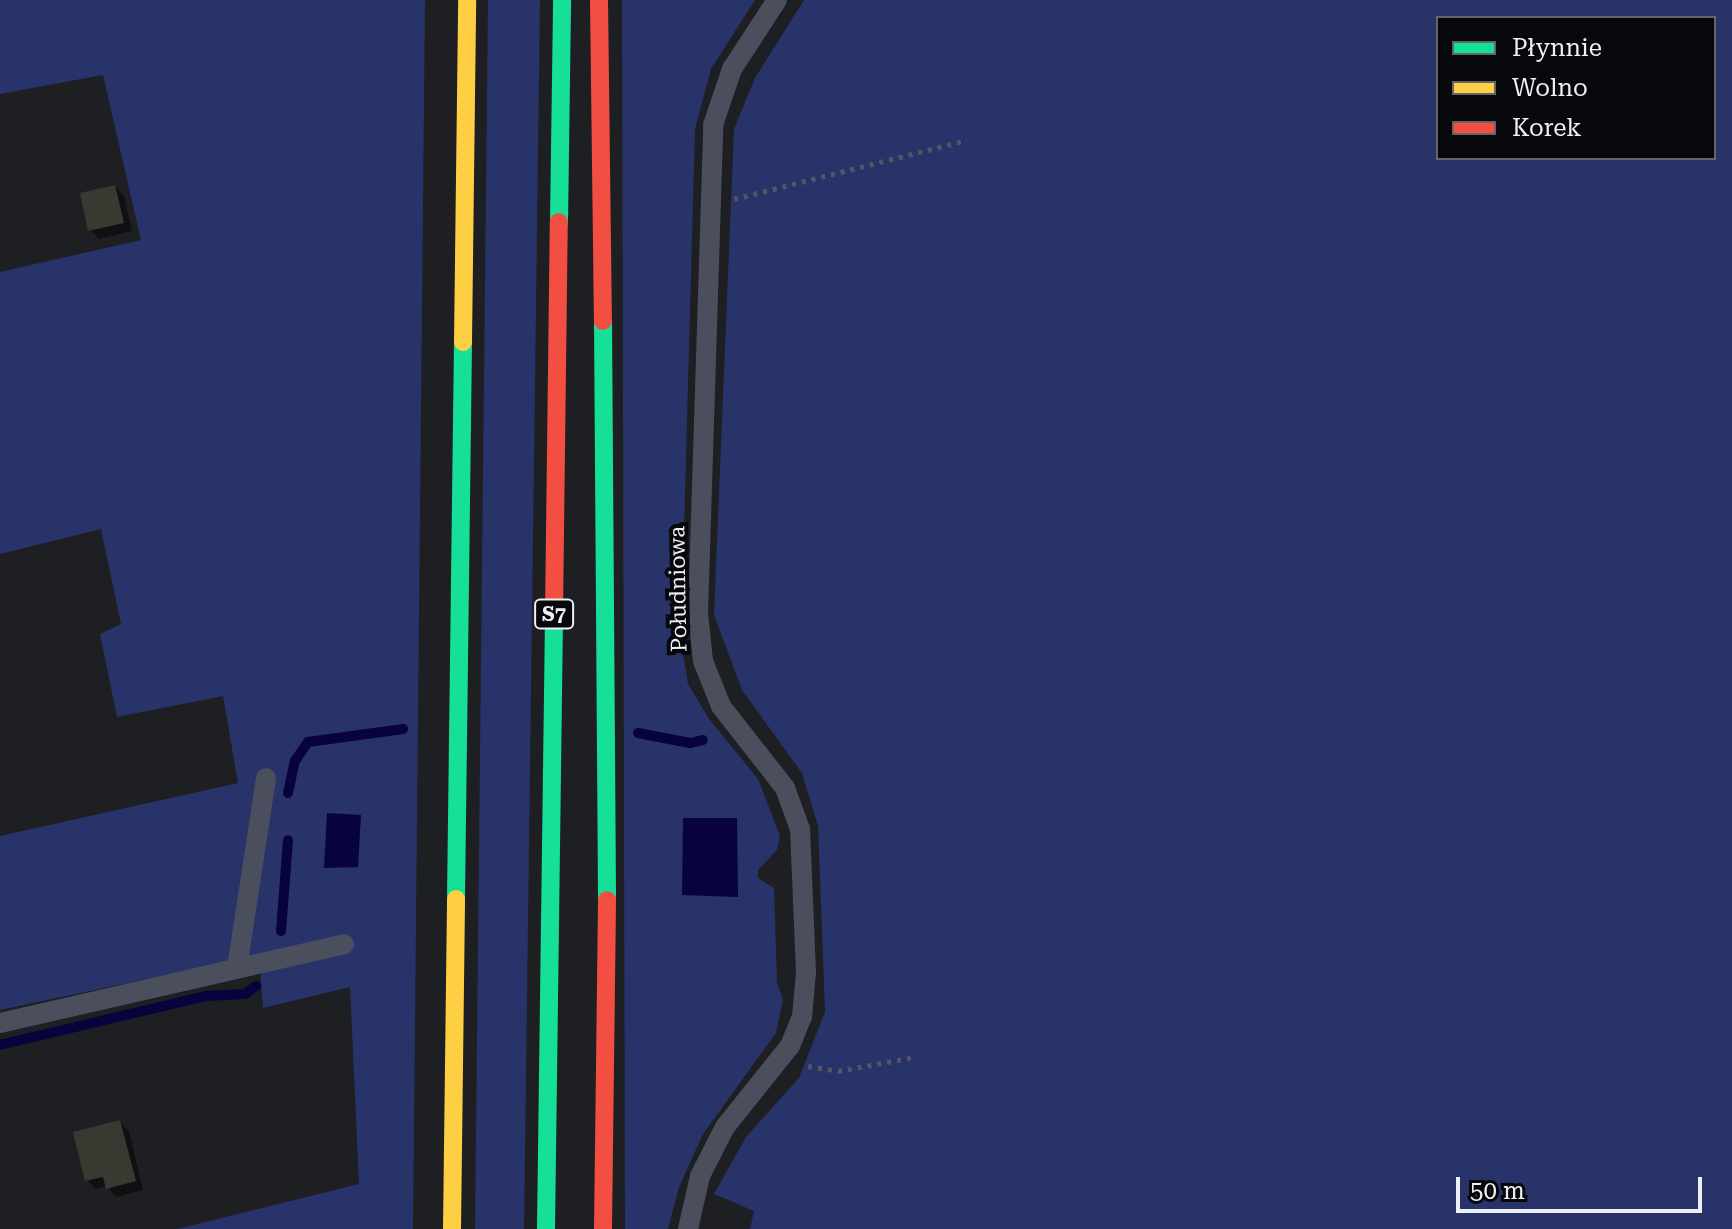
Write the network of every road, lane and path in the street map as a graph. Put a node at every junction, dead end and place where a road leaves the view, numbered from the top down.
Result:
1 (467, 0) edge
2 (562, 0) edge
3 (599, 0) edge
4 (777, 0) edge
5 (967, 140) dead end
6 (710, 205) junction
7 (266, 778) dead end
8 (344, 944) dead end
9 (237, 968) junction
10 (0, 1023) edge
11 (780, 1057) junction
12 (914, 1057) dead end
13 (452, 1229) edge
14 (546, 1229) edge
15 (603, 1229) edge
16 (688, 1229) edge

1 - 13 highway
2 - 14 highway, S7
3 - 15 highway
4 - 6 lane, Południowa
5 - 6 path
6 - 11 lane, Południowa
7 - 9 lane
8 - 9 lane
9 - 10 lane
11 - 12 path
11 - 16 lane, Południowa

